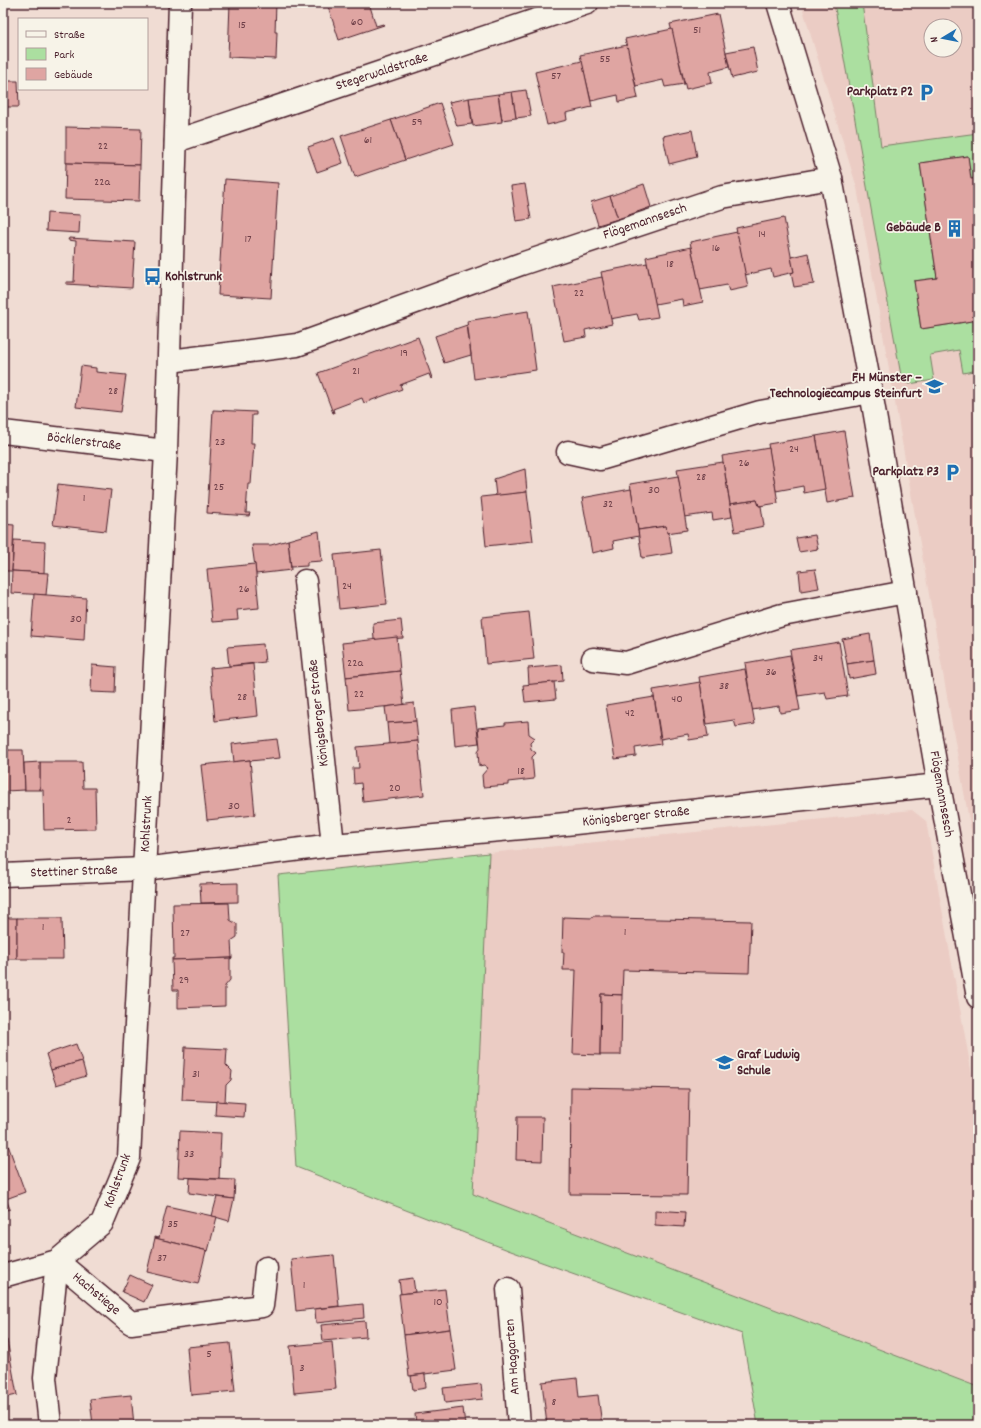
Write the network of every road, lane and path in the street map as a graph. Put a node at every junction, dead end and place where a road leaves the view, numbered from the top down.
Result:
1 (180, 3) edge
2 (587, 3) edge
3 (778, 3) edge
4 (176, 140) junction
5 (831, 178) junction
6 (170, 361) junction
7 (871, 392) junction
8 (3, 432) edge
9 (166, 451) junction
10 (568, 452) dead end
11 (305, 581) dead end
12 (906, 592) junction
13 (593, 659) dead end
14 (939, 785) junction
15 (333, 845) junction
16 (144, 869) junction
17 (3, 874) edge
18 (978, 997) edge
19 (57, 1261) junction
20 (266, 1268) dead end
21 (3, 1276) edge
22 (508, 1289) dead end
23 (50, 1425) edge
24 (519, 1425) edge

1 - 4 street, Kohlstrunk
2 - 4 street, Stegerwaldstraße
3 - 5 street, Flögemannsesch
4 - 6 street, Kohlstrunk
5 - 6 street, Flögemannsesch
5 - 7 street, Flögemannsesch
6 - 9 street, Kohlstrunk
7 - 10 street
7 - 12 street, Flögemannsesch
8 - 9 street, Böcklerstraße
9 - 16 street, Kohlstrunk
11 - 15 street, Königsberger Straße
12 - 13 street
12 - 14 street, Flögemannsesch
14 - 15 street, Königsberger Straße
14 - 18 street, Flögemannsesch
15 - 16 street, Königsberger Straße
16 - 17 street, Stettiner Straße
16 - 19 street, Kohlstrunk
19 - 20 street, Hachstiege
19 - 21 street
19 - 23 street, Hachstiege
22 - 24 street, Am Haggarten

